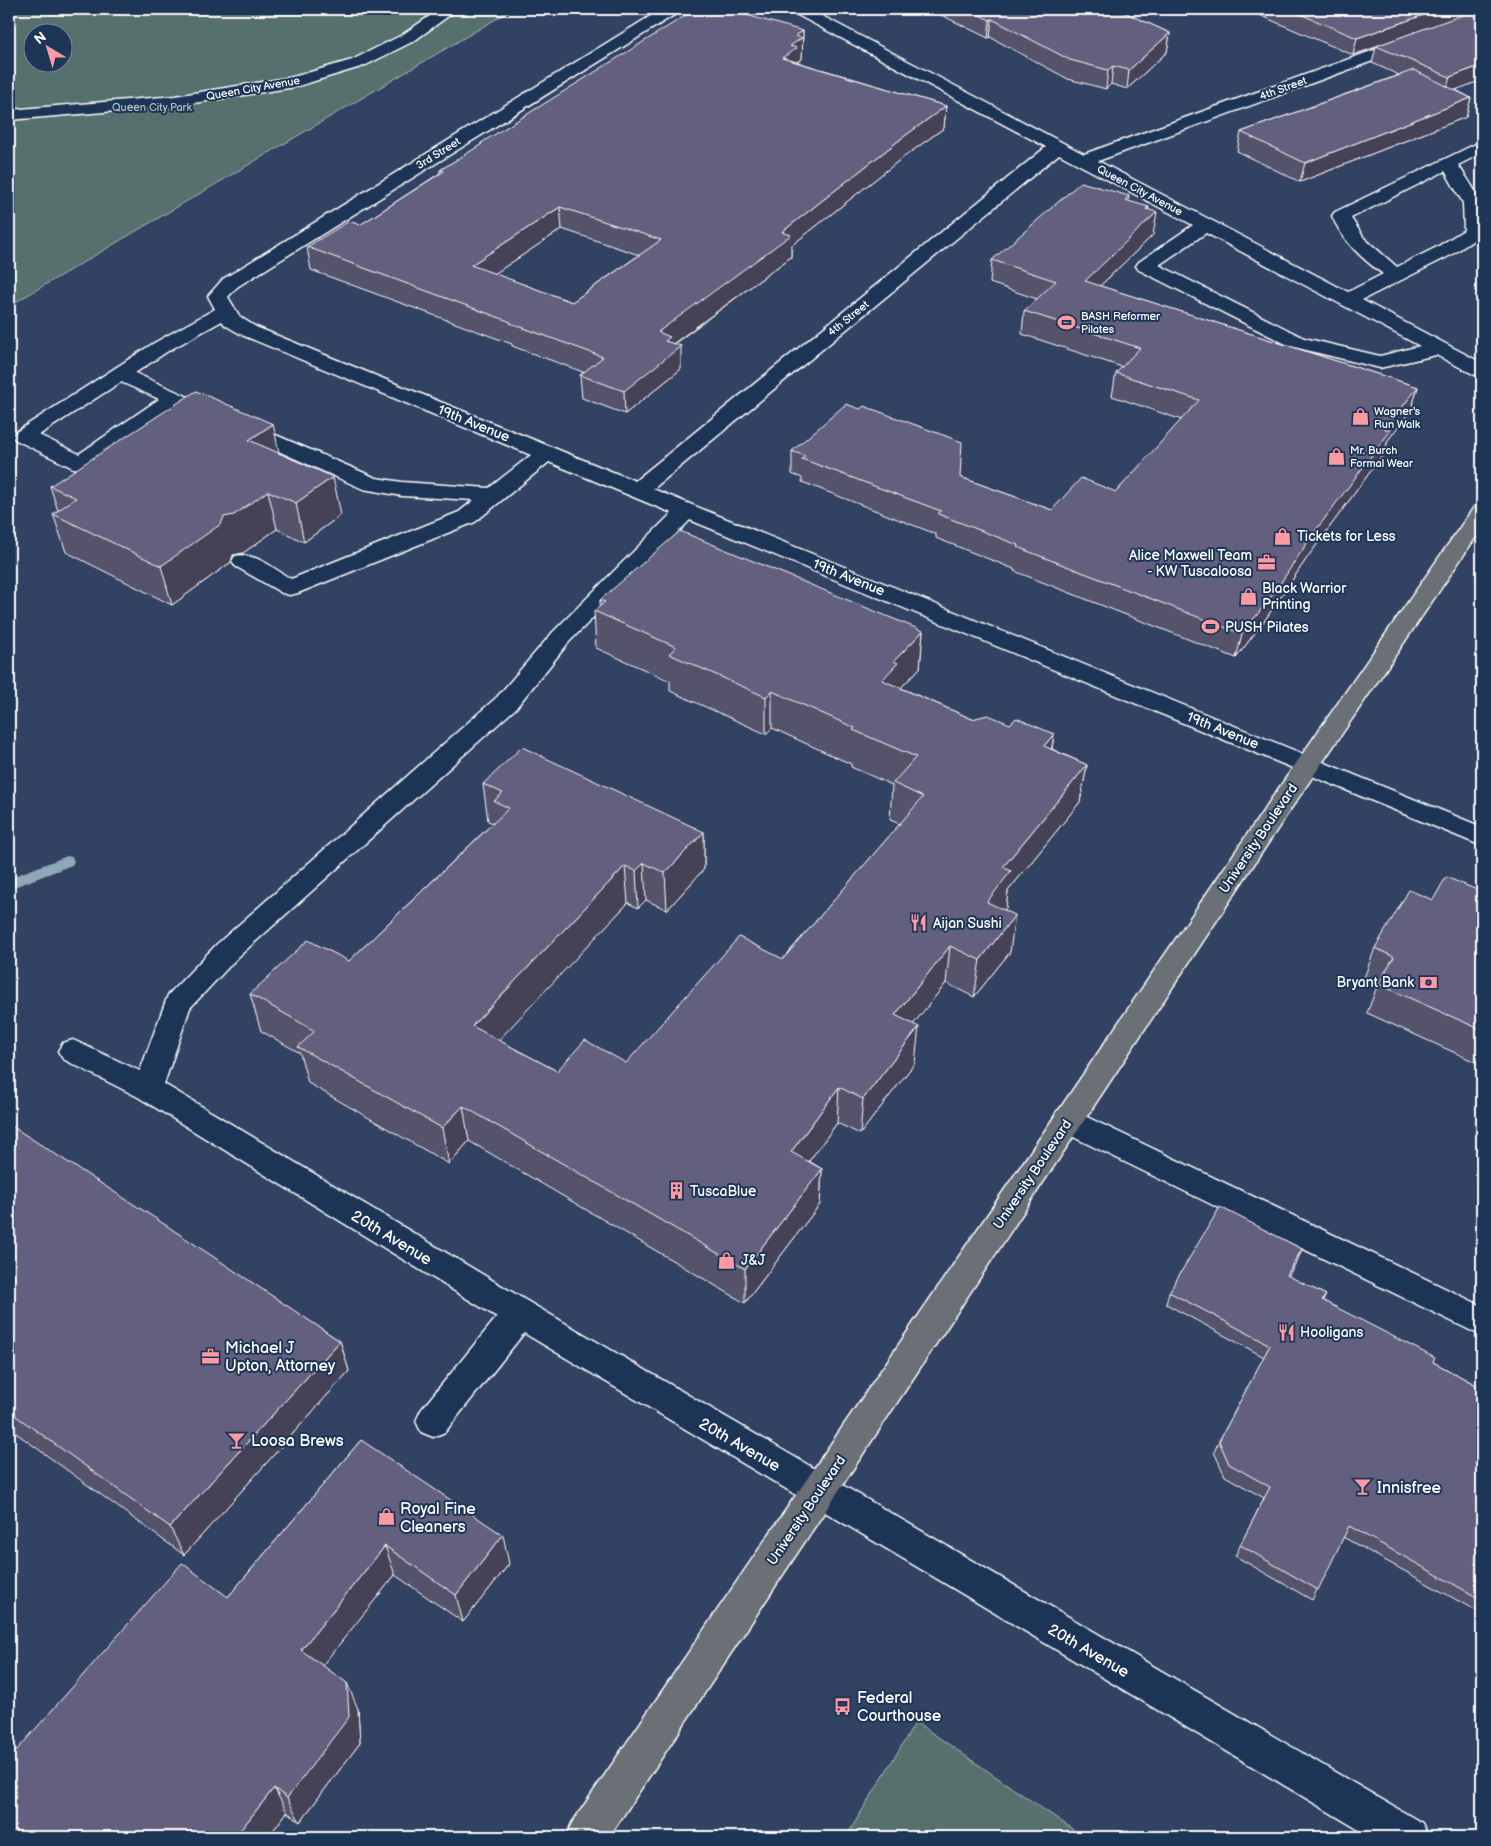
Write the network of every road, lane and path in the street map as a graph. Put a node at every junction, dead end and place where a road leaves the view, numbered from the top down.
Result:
1 (450, 9) edge
2 (673, 9) edge
3 (798, 9) edge
4 (1426, 36) edge
5 (9, 114) edge
6 (1058, 146) junction
7 (1482, 146) edge
8 (1083, 160) junction
9 (1448, 163) junction
10 (1205, 225) junction
11 (1396, 275) junction
12 (1347, 300) junction
13 (224, 309) junction
14 (1438, 348) junction
15 (1482, 371) edge
16 (120, 374) junction
17 (173, 398) junction
18 (548, 452) junction
19 (639, 490) junction
20 (492, 495) junction
21 (687, 510) junction
22 (1482, 512) edge
23 (243, 561) dead end
24 (1307, 765) junction
25 (1482, 836) edge
26 (73, 1051) dead end
27 (148, 1089) junction
28 (1068, 1120) junction
29 (520, 1314) junction
30 (1482, 1322) edge
31 (433, 1421) dead end
32 (819, 1491) junction
33 (586, 1837) edge
34 (1408, 1837) edge

1 - 5 street, Queen City Avenue
2 - 13 street, 3rd Street
3 - 6 street, Queen City Avenue
4 - 8 street, 4th Street
6 - 8 street, Queen City Avenue
6 - 19 street, 4th Street
7 - 9 street
8 - 10 street, Queen City Avenue
9 - 11 street
9 - 11 street
10 - 12 street, Queen City Avenue
10 - 14 street
11 - 12 street
12 - 14 street, Queen City Avenue
13 - 16 street
13 - 18 street, 19th Avenue
14 - 15 street, Queen City Avenue
16 - 17 street
16 - 17 street
17 - 20 street
18 - 19 street, 19th Avenue
18 - 20 street
19 - 21 street, 19th Avenue
20 - 23 street
21 - 24 street, 19th Avenue
21 - 27 street
22 - 24 main road, University Boulevard
24 - 25 street, 19th Avenue
24 - 28 main road, University Boulevard
26 - 27 street, 20th Avenue
27 - 29 street, 20th Avenue
28 - 30 street
28 - 32 main road, University Boulevard
29 - 31 street
29 - 32 street, 20th Avenue
32 - 33 main road, University Boulevard
32 - 34 street, 20th Avenue

